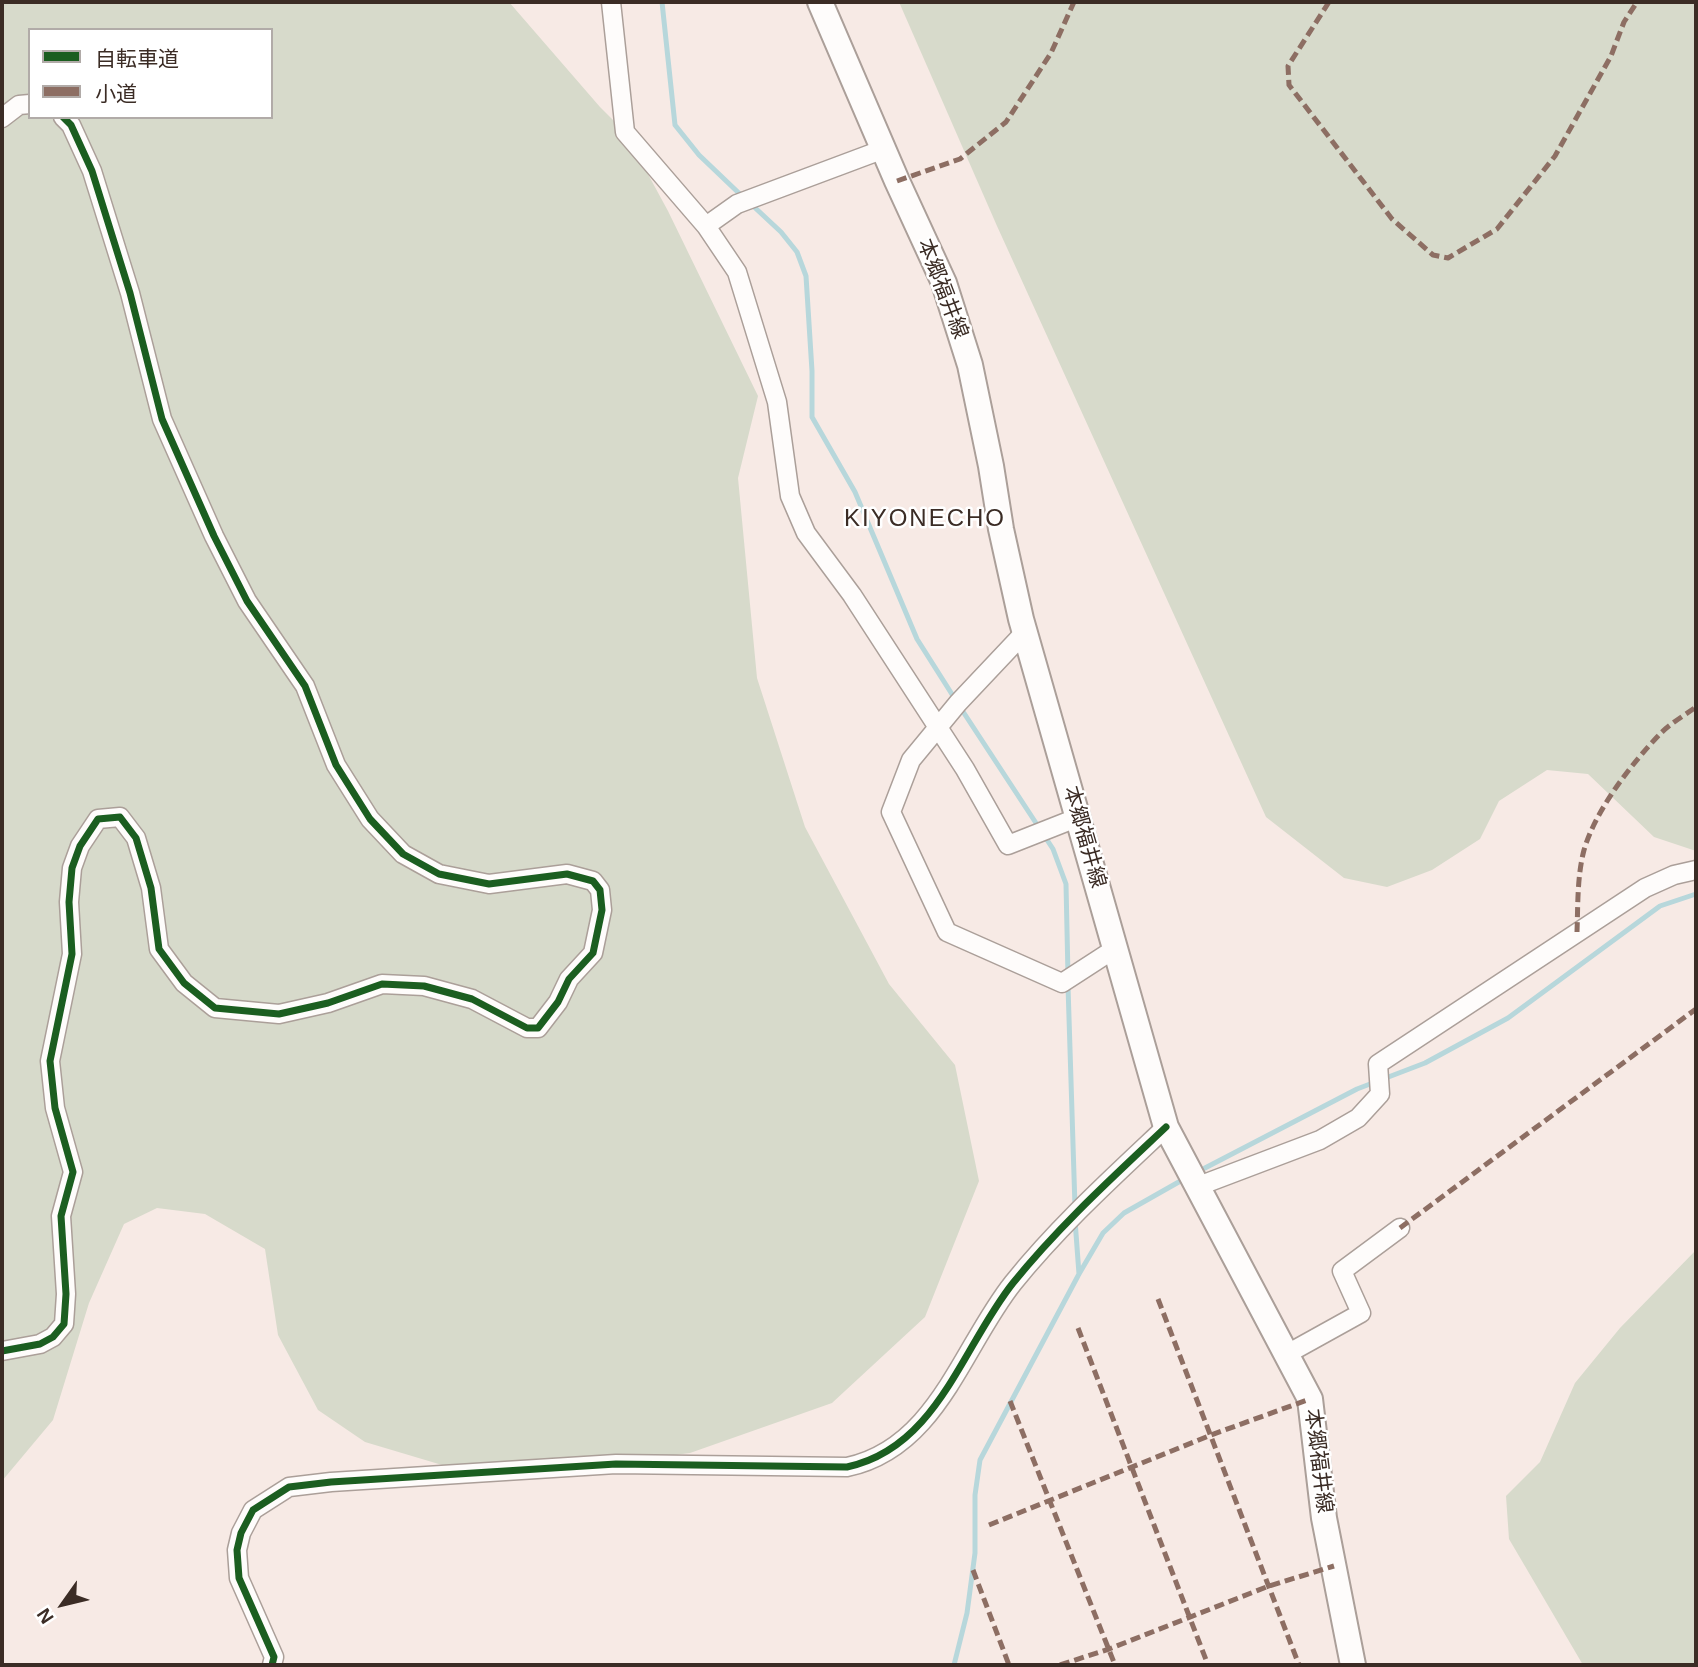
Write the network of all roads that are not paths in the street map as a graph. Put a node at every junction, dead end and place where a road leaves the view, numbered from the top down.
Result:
1 (611, 2) edge
2 (820, 2) edge
3 (28, 104) edge
4 (2, 118) edge
5 (65, 119) edge
6 (884, 149) junction
7 (706, 226) junction
8 (1025, 632) junction
9 (937, 728) junction
10 (1079, 817) junction
11 (1696, 870) edge
12 (1116, 948) junction
13 (1166, 1127) junction
14 (1196, 1187) junction
15 (1400, 1228) dead end
16 (2, 1351) edge
17 (1287, 1354) junction
18 (272, 1665) edge
19 (1353, 1665) edge

1 - 7 street
2 - 6 main road, 本郷福井線
3 - 4 street
5 - 16 street
6 - 7 street
6 - 8 main road, 本郷福井線
7 - 9 street
8 - 9 street
8 - 10 main road, 本郷福井線
9 - 10 street
9 - 12 street
10 - 12 main road, 本郷福井線
11 - 14 street
12 - 13 main road, 本郷福井線
13 - 14 main road, 本郷福井線
13 - 18 street
14 - 17 main road, 本郷福井線
15 - 17 street
17 - 19 main road, 本郷福井線

